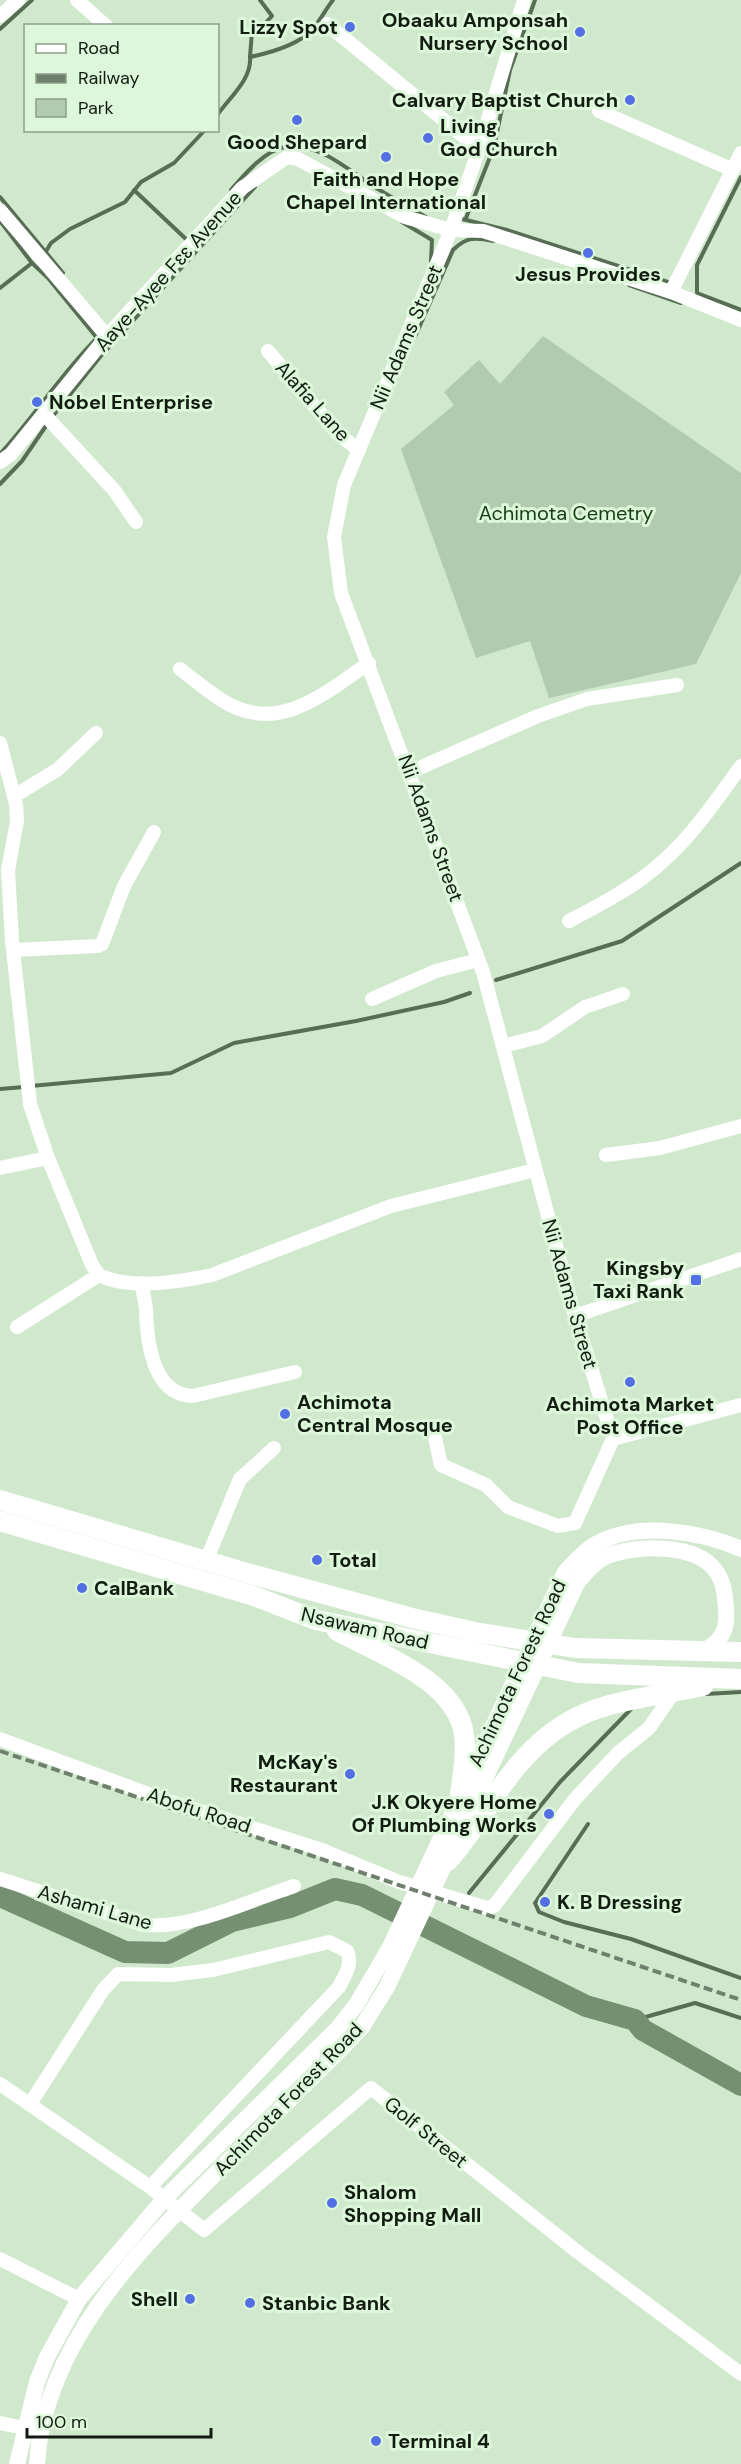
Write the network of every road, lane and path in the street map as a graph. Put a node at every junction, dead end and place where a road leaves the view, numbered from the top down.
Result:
1 (18, 0) edge
2 (524, 0) edge
3 (86, 3) edge
4 (0, 16) edge
5 (104, 24) edge
6 (327, 24) dead end
7 (599, 111) dead end
8 (480, 149) junction
9 (741, 153) edge
10 (733, 170) junction
11 (0, 210) edge
12 (451, 230) junction
13 (671, 292) junction
14 (741, 320) edge
15 (107, 336) junction
16 (268, 351) dead end
17 (44, 414) junction
18 (359, 450) junction
19 (0, 462) edge
20 (136, 522) dead end
21 (369, 663) junction
22 (180, 669) dead end
23 (678, 685) dead end
24 (96, 733) dead end
25 (0, 743) edge
26 (741, 766) edge
27 (410, 772) junction
28 (14, 796) junction
29 (154, 832) dead end
30 (13, 843) junction
31 (0, 850) edge
32 (569, 921) dead end
33 (13, 950) junction
34 (478, 960) junction
35 (623, 994) dead end
36 (372, 999) dead end
37 (503, 1046) junction
38 (741, 1126) edge
39 (606, 1155) dead end
40 (48, 1158) junction
41 (0, 1168) edge
42 (535, 1170) junction
43 (741, 1259) edge
44 (99, 1275) junction
45 (142, 1283) junction
46 (575, 1316) junction
47 (17, 1328) dead end
48 (295, 1372) dead end
49 (741, 1405) edge
50 (433, 1430) dead end
51 (613, 1439) junction
52 (274, 1449) dead end
53 (0, 1500) edge
54 (0, 1521) edge
55 (741, 1549) edge
56 (206, 1561) junction
57 (316, 1620) junction
58 (701, 1652) junction
59 (741, 1652) edge
60 (735, 1679) edge
61 (520, 1688) junction
62 (674, 1692) junction
63 (0, 1739) edge
64 (460, 1795) junction
65 (448, 1862) junction
66 (0, 1879) edge
67 (294, 1886) dead end
68 (397, 1951) junction
69 (0, 2084) edge
70 (30, 2104) junction
71 (150, 2187) junction
72 (165, 2198) junction
73 (180, 2210) junction
74 (0, 2259) edge
75 (79, 2299) junction
76 (741, 2374) edge
77 (0, 2423) edge
78 (24, 2428) junction
79 (17, 2464) edge
80 (38, 2464) edge

1 - 4 street
2 - 8 street, Nii Adams Street
3 - 5 street
6 - 8 street
7 - 10 street
8 - 12 street, Nii Adams Street
9 - 10 street
10 - 13 street
11 - 15 street
12 - 13 street, Aaye-Ayee Fɛɛ Avenue
12 - 15 street, Aaye-Ayee Fɛɛ Avenue
12 - 18 street, Nii Adams Street
13 - 14 street, Aaye-Ayee Fɛɛ Avenue
15 - 17 street, Aaye-Ayee Fɛɛ Avenue
16 - 18 street, Alafia Lane
17 - 19 street, Aaye-Ayee Fɛɛ Avenue
17 - 20 street
18 - 21 street, Nii Adams Street
21 - 22 street
21 - 27 street, Nii Adams Street
23 - 27 street
24 - 28 street
25 - 28 street
26 - 32 street
27 - 34 street, Nii Adams Street
28 - 30 street
29 - 33 street
30 - 31 street
30 - 33 street
33 - 40 street
34 - 36 street
34 - 37 street, Nii Adams Street
35 - 37 street
37 - 42 street, Nii Adams Street
38 - 39 street
40 - 41 street
40 - 44 street
42 - 45 street
42 - 46 street, Nii Adams Street
43 - 46 street
44 - 45 street
44 - 47 street
45 - 48 street
46 - 51 street, Nii Adams Street
49 - 51 street
50 - 51 street
52 - 56 street
53 - 56 highway, Nsawam Road
54 - 57 highway, Nsawam Road
55 - 61 main road, Achimota Forest Road
56 - 58 highway, Nsawam Road
57 - 60 highway, Nsawam Road
57 - 64 highway
58 - 59 highway, Nsawam Road
58 - 61 main road, Achimota Forest Road
60 - 62 highway
61 - 64 main road, Achimota Forest Road
61 - 65 main road, Achimota Forest Road
62 - 63 street, Abofu Road
62 - 65 highway
64 - 68 main road, Achimota Forest Road
65 - 68 main road, Achimota Forest Road
66 - 67 street, Ashami Lane
68 - 72 main road, Achimota Forest Road
68 - 73 main road, Achimota Forest Road
69 - 70 street
70 - 71 street
70 - 71 street
71 - 72 street
72 - 73 street
72 - 75 main road, Achimota Forest Road
73 - 76 street, Golf Street
73 - 80 main road, Achimota Forest Road
74 - 75 street
75 - 78 main road, Achimota Forest Road
77 - 78 street
78 - 79 main road, Achimota Forest Road

